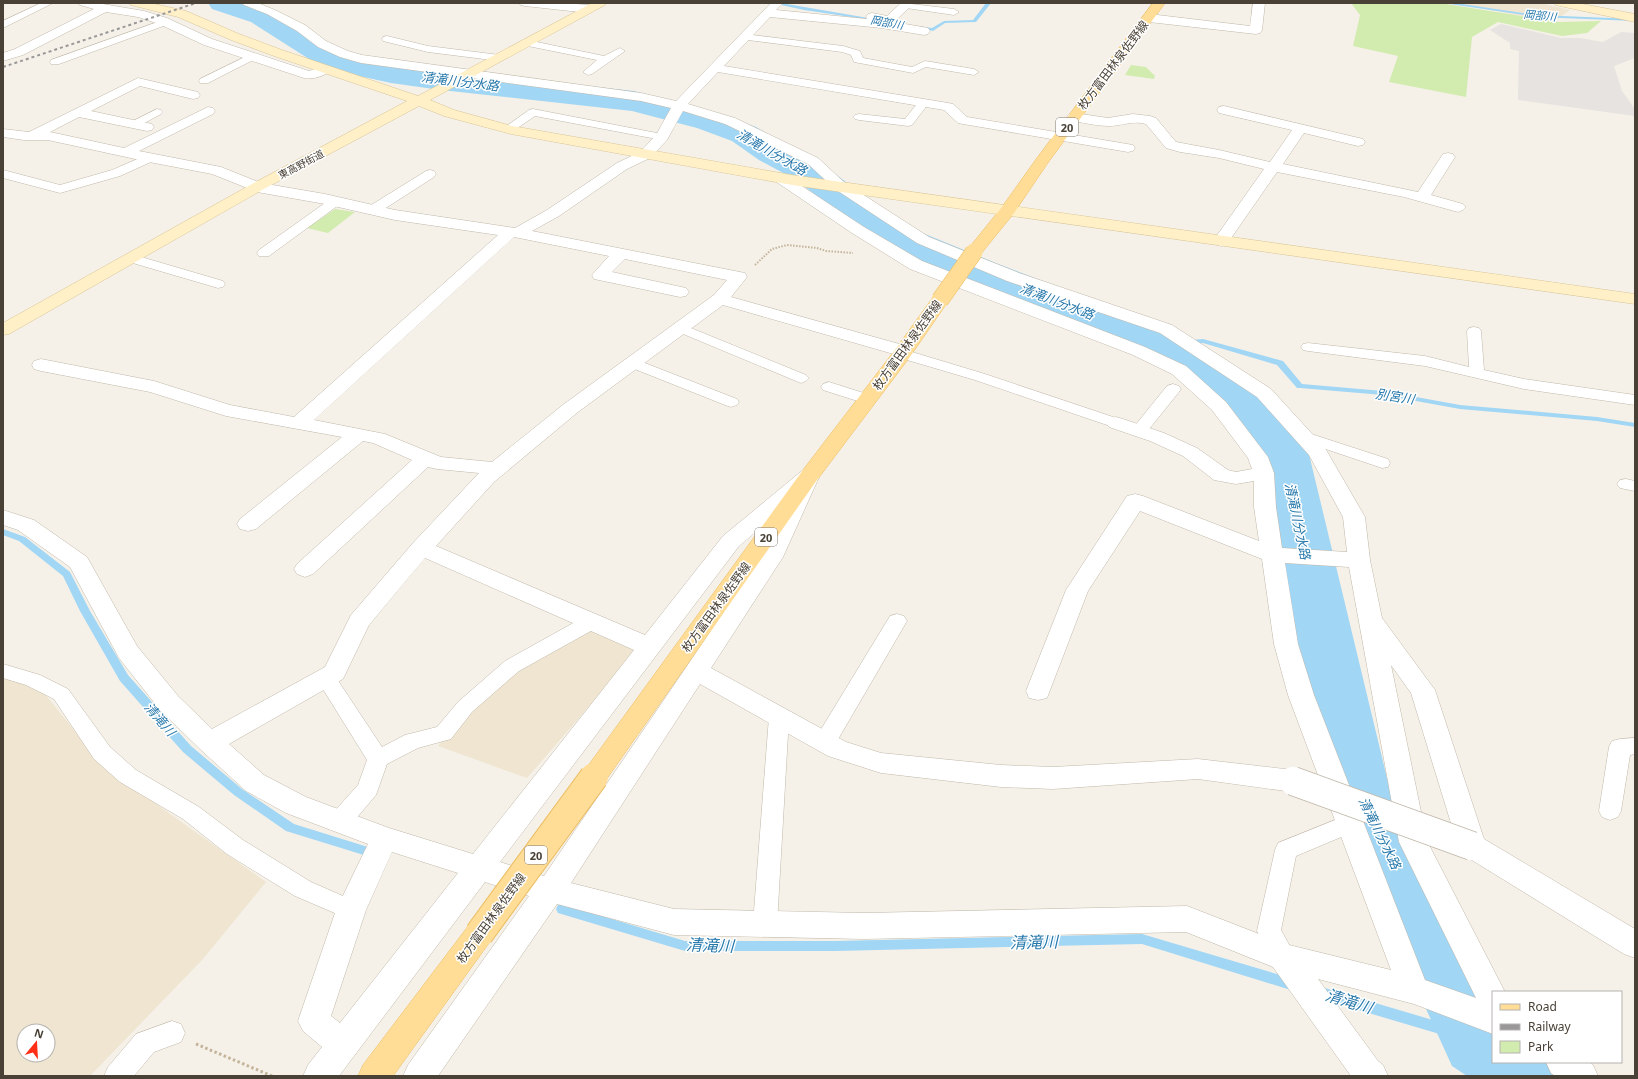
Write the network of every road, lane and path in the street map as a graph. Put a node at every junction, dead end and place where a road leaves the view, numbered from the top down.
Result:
1 (48, 3) edge
2 (84, 3) edge
3 (135, 3) edge
4 (248, 3) edge
5 (526, 3) edge
6 (601, 3) edge
7 (1159, 3) edge
8 (1259, 3) edge
9 (1560, 3) edge
10 (907, 4) edge
11 (815, 6) dead end
12 (773, 7) edge
13 (100, 8) junction
14 (589, 9) junction
15 (954, 12) dead end
16 (1148, 18) junction
17 (1635, 18) edge
18 (166, 22) junction
19 (3, 25) edge
20 (924, 31) dead end
21 (744, 37) junction
22 (387, 38) dead end
23 (527, 43) junction
24 (620, 51) dead end
25 (251, 56) junction
26 (3, 57) edge
27 (500, 58) junction
28 (605, 59) junction
29 (55, 62) dead end
30 (715, 68) junction
31 (324, 70) junction
32 (588, 72) dead end
33 (974, 72) dead end
34 (469, 75) junction
35 (204, 81) dead end
36 (193, 95) dead end
37 (420, 101) junction
38 (923, 103) junction
39 (1224, 110) dead end
40 (208, 111) dead end
41 (676, 111) junction
42 (157, 112) dead end
43 (78, 113) junction
44 (859, 117) dead end
45 (1074, 117) junction
46 (114, 120) junction
47 (141, 126) joint
48 (1301, 128) junction
49 (509, 129) junction
50 (3, 133) edge
51 (32, 136) junction
52 (662, 137) junction
53 (1059, 137) junction
54 (74, 142) junction
55 (1358, 142) dead end
56 (1128, 148) dead end
57 (125, 153) junction
58 (644, 155) junction
59 (1448, 157) dead end
60 (148, 158) junction
61 (1273, 167) junction
62 (3, 174) edge
63 (430, 174) dead end
64 (786, 179) junction
65 (840, 186) junction
66 (257, 187) junction
67 (1422, 197) junction
68 (336, 201) junction
69 (1458, 207) dead end
70 (373, 210) junction
71 (1008, 210) junction
72 (514, 232) junction
73 (1222, 241) junction
74 (893, 251) junction
75 (264, 253) dead end
76 (622, 254) junction
77 (131, 258) junction
78 (739, 277) junction
79 (218, 284) dead end
80 (680, 292) dead end
81 (720, 299) junction
82 (1635, 299) edge
83 (680, 328) junction
84 (3, 330) edge
85 (1126, 330) junction
86 (1474, 331) dead end
87 (1308, 347) dead end
88 (903, 352) junction
89 (632, 363) junction
90 (41, 365) dead end
91 (1477, 373) junction
92 (801, 378) dead end
93 (830, 387) dead end
94 (1173, 389) dead end
95 (867, 399) junction
96 (1635, 400) edge
97 (731, 402) dead end
98 (299, 423) junction
99 (1116, 423) joint
100 (1139, 431) junction
101 (359, 434) junction
102 (1305, 437) junction
103 (426, 458) junction
104 (1382, 463) dead end
105 (497, 469) junction
106 (1264, 473) junction
107 (810, 475) junction
108 (3, 517) edge
109 (248, 524) dead end
110 (421, 548) junction
111 (1281, 555) junction
112 (1348, 559) junction
113 (306, 569) dead end
114 (1371, 619) junction
115 (898, 621) dead end
116 (591, 622) junction
117 (649, 647) junction
118 (3, 671) edge
119 (696, 671) junction
120 (326, 678) junction
121 (1038, 691) dead end
122 (779, 717) junction
123 (825, 742) junction
124 (210, 743) junction
125 (1635, 746) edge
126 (378, 760) junction
127 (1610, 811) dead end
128 (340, 821) junction
129 (1350, 823) junction
130 (385, 838) junction
131 (1472, 846) junction
132 (479, 867) junction
133 (550, 890) junction
134 (351, 910) junction
135 (765, 924) junction
136 (1635, 945) edge
137 (1290, 966) junction
138 (1424, 994) junction
139 (1490, 1011) edge
140 (172, 1033) joint
141 (343, 1045) junction
142 (1563, 1063) edge
143 (117, 1076) edge
144 (272, 1076) edge
145 (319, 1076) edge
146 (374, 1076) edge
147 (419, 1076) edge
148 (1372, 1076) edge
149 (1582, 1076) edge

1 - 19 lane
2 - 13 street
3 - 31 street
4 - 34 street
5 - 14 street
6 - 14 street, 東高野街道
7 - 16 main road, 枚方富田林泉佐野線 / 20
8 - 16 street
9 - 17 street
10 - 11 street
10 - 15 lane
12 - 20 street
12 - 21 street
13 - 18 street
13 - 26 street
14 - 23 street, 東高野街道
16 - 45 main road, 枚方富田林泉佐野線 / 20
18 - 25 street
18 - 29 lane
21 - 30 street
21 - 33 lane
22 - 27 lane
23 - 27 street, 東高野街道
23 - 28 lane
24 - 28 lane
25 - 31 street
25 - 35 lane
27 - 34 street, 東高野街道
28 - 32 lane
30 - 38 street
30 - 41 street
31 - 37 street
34 - 37 street, 東高野街道
34 - 41 street
36 - 43 street
37 - 49 street
37 - 66 street, 東高野街道
38 - 44 lane
38 - 53 street
39 - 48 street
40 - 57 street
41 - 52 street
41 - 65 street
42 - 47 lane
43 - 46 street
43 - 51 street
45 - 53 main road, 枚方富田林泉佐野線 / 20
45 - 61 street
46 - 47 street
46 - 54 street
48 - 55 street
48 - 61 street
49 - 52 lane
49 - 58 street
50 - 51 street
51 - 54 street
52 - 58 street
53 - 56 street
53 - 71 main road, 枚方富田林泉佐野線 / 20
54 - 57 street
57 - 60 street
58 - 64 street
58 - 72 street
59 - 67 street
60 - 62 lane
60 - 66 street
61 - 67 street
61 - 73 street
63 - 70 lane
64 - 65 street
64 - 74 street
65 - 71 street
65 - 85 street
66 - 68 street
66 - 77 street, 東高野街道
67 - 69 street
68 - 70 street
68 - 75 lane
70 - 72 street
71 - 73 street
71 - 88 main road, 枚方富田林泉佐野線 / 20, bridge
72 - 76 street
72 - 98 street
73 - 82 street
74 - 78 path
74 - 85 street
76 - 78 street
76 - 80 street
77 - 79 lane
77 - 84 street, 東高野街道
78 - 81 street
81 - 83 street
81 - 88 street
83 - 89 street
83 - 92 lane
85 - 102 street
85 - 106 street
86 - 91 lane
87 - 91 lane
88 - 95 main road, 枚方富田林泉佐野線 / 20
88 - 99 lane
89 - 97 lane
89 - 105 street
90 - 98 street
91 - 96 lane
93 - 95 lane
94 - 100 lane
95 - 107 main road, 枚方富田林泉佐野線 / 20
98 - 101 street
99 - 100 street
100 - 106 street
101 - 103 street
101 - 109 street
102 - 104 lane
102 - 112 street
103 - 105 street
103 - 113 street
105 - 110 street
106 - 111 street
107 - 117 street
107 - 119 street
107 - 146 main road, 枚方富田林泉佐野線 / 20, bridge
108 - 124 street
110 - 116 street
110 - 120 street
111 - 112 street
111 - 121 street
111 - 129 street
112 - 114 street
114 - 131 street
114 - 139 street
115 - 123 lane
116 - 117 street
116 - 126 lane
117 - 132 street
118 - 134 lane
119 - 122 street
119 - 133 street
120 - 124 street
120 - 126 lane
122 - 123 street
122 - 135 lane
123 - 131 street, bridge
124 - 128 street
125 - 127 lane
126 - 128 lane
128 - 130 street
129 - 137 lane
129 - 138 street
130 - 132 street
130 - 134 street
131 - 136 street
132 - 133 street
132 - 141 street
133 - 135 street
133 - 147 street
134 - 141 street
135 - 137 street
137 - 138 street
137 - 148 street
138 - 139 street
140 - 143 lane
140 - 144 path
141 - 145 street
142 - 149 street

